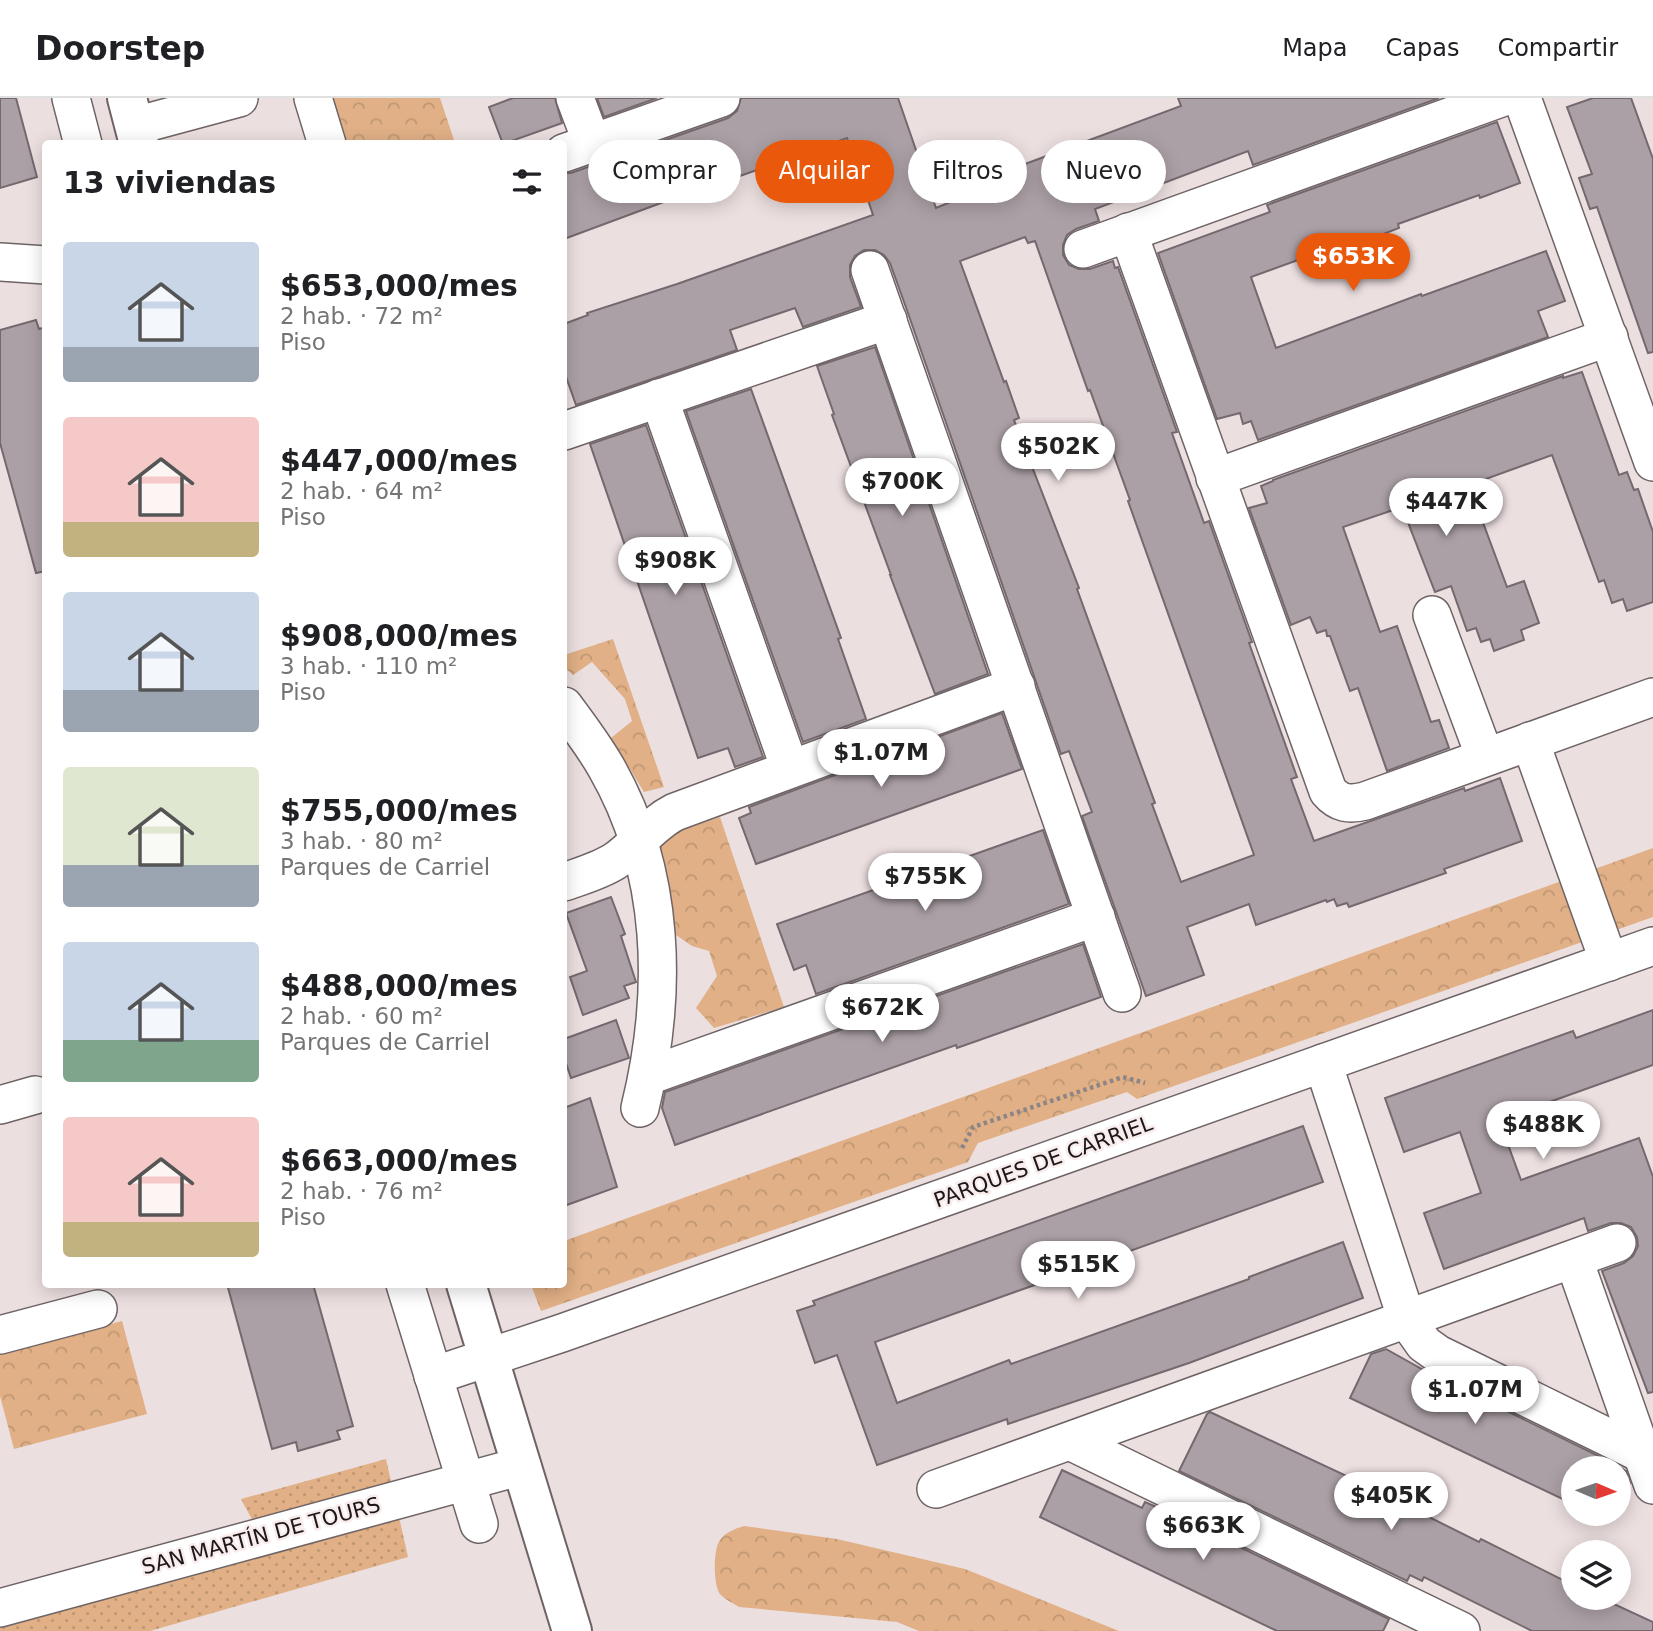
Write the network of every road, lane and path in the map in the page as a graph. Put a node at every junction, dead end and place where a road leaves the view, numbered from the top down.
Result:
1 (71, 98) edge
2 (239, 98) edge
3 (313, 98) edge
4 (575, 98) edge
5 (721, 98) edge
6 (1501, 98) edge
7 (1522, 98) edge
8 (134, 123) edge
9 (82, 140) edge
10 (326, 140) edge
11 (578, 148) edge
12 (1128, 232) junction
13 (1083, 248) dead end
14 (0, 262) edge
15 (42, 265) edge
16 (870, 270) dead end
17 (887, 320) junction
18 (1609, 337) junction
19 (659, 398) junction
20 (567, 430) edge
21 (1653, 463) edge
22 (1215, 478) junction
23 (1432, 615) dead end
24 (1016, 686) junction
25 (1653, 697) edge
26 (567, 710) edge
27 (1530, 741) junction
28 (1485, 757) junction
29 (790, 769) junction
30 (640, 841) junction
31 (567, 881) edge
32 (1096, 916) junction
33 (1653, 946) edge
34 (1609, 962) junction
35 (1122, 993) dead end
36 (1323, 1063) junction
37 (35, 1095) dead end
38 (0, 1105) edge
39 (1617, 1243) dead end
40 (1574, 1259) junction
41 (406, 1288) edge
42 (467, 1288) edge
43 (98, 1309) dead end
44 (1407, 1320) junction
45 (0, 1335) edge
46 (489, 1359) junction
47 (433, 1376) junction
48 (1072, 1442) junction
49 (522, 1466) junction
50 (1648, 1470) edge
51 (465, 1481) junction
52 (936, 1489) dead end
53 (479, 1524) dead end
54 (0, 1608) edge
55 (572, 1631) edge
56 (1461, 1631) edge

1 - 9 street
2 - 8 street
3 - 10 street
4 - 11 street
5 - 11 street
6 - 12 street
7 - 18 street
12 - 13 street
12 - 22 street
14 - 15 street
16 - 17 street
17 - 19 street
17 - 24 street
18 - 21 street
18 - 22 street
19 - 20 street
19 - 29 street
22 - 28 street
23 - 28 street
24 - 29 street
24 - 32 street
25 - 27 street
26 - 30 street
27 - 28 street
27 - 34 street
29 - 30 street
30 - 31 street
30 - 32 street
32 - 35 street
33 - 34 street, PARQUES DE CARRIEL
34 - 36 street, PARQUES DE CARRIEL
36 - 44 street
36 - 46 street, PARQUES DE CARRIEL
37 - 38 street
39 - 40 street
40 - 44 street
40 - 50 street
41 - 47 street
42 - 46 street
43 - 45 street
44 - 48 street
44 - 50 street
46 - 47 street, PARQUES DE CARRIEL
46 - 49 street
47 - 51 street
48 - 52 street
48 - 56 street
49 - 51 street, SAN MARTÍN DE TOURS
49 - 55 street
51 - 53 street
51 - 54 street, SAN MARTÍN DE TOURS

